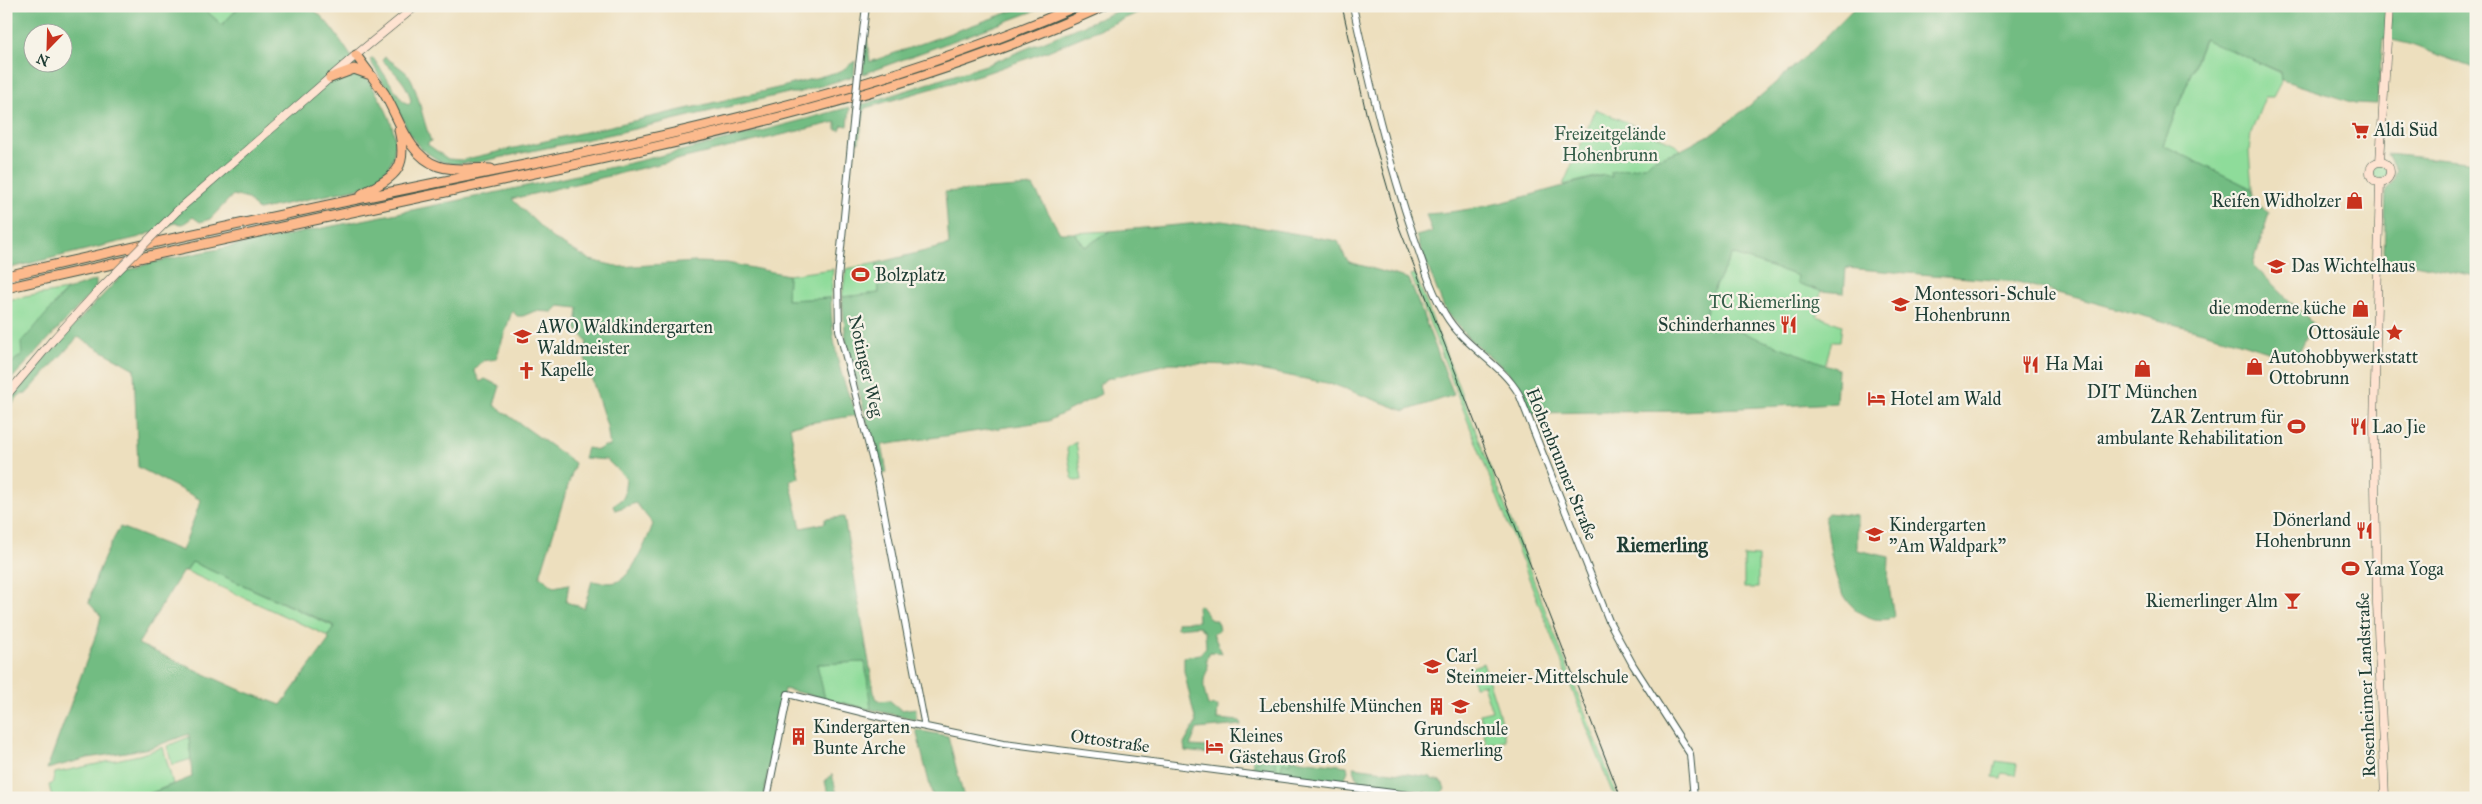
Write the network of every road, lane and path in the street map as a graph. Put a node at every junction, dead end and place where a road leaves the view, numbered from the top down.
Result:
1 (416, 6) edge
2 (866, 6) edge
3 (1077, 6) edge
4 (1104, 6) edge
5 (1353, 6) edge
6 (2389, 6) edge
7 (356, 55) junction
8 (370, 75) junction
9 (330, 78) junction
10 (395, 117) junction
11 (2380, 162) junction
12 (499, 170) junction
13 (2380, 182) junction
14 (355, 199) junction
15 (6, 276) edge
16 (6, 288) edge
17 (6, 396) edge
18 (925, 727) junction
19 (767, 798) edge
20 (1432, 798) edge
21 (1694, 798) edge
22 (2385, 798) edge

1 - 7 main road
2 - 18 street, Notinger Weg, bridge
3 - 12 highway
4 - 16 highway
5 - 21 street, Hohenbrunner Straße
6 - 11 main road, Rosenheimer Landstraße
7 - 8 highway
7 - 9 main road
8 - 9 highway
8 - 10 highway
9 - 17 main road, bridge
10 - 12 highway
10 - 14 highway
11 - 13 main road, Rosenheimer Landstraße
11 - 13 main road, Rosenheimer Landstraße
12 - 14 highway
13 - 22 main road, Rosenheimer Landstraße
14 - 15 highway
18 - 19 street, Ottostraße
18 - 20 street, Ottostraße

